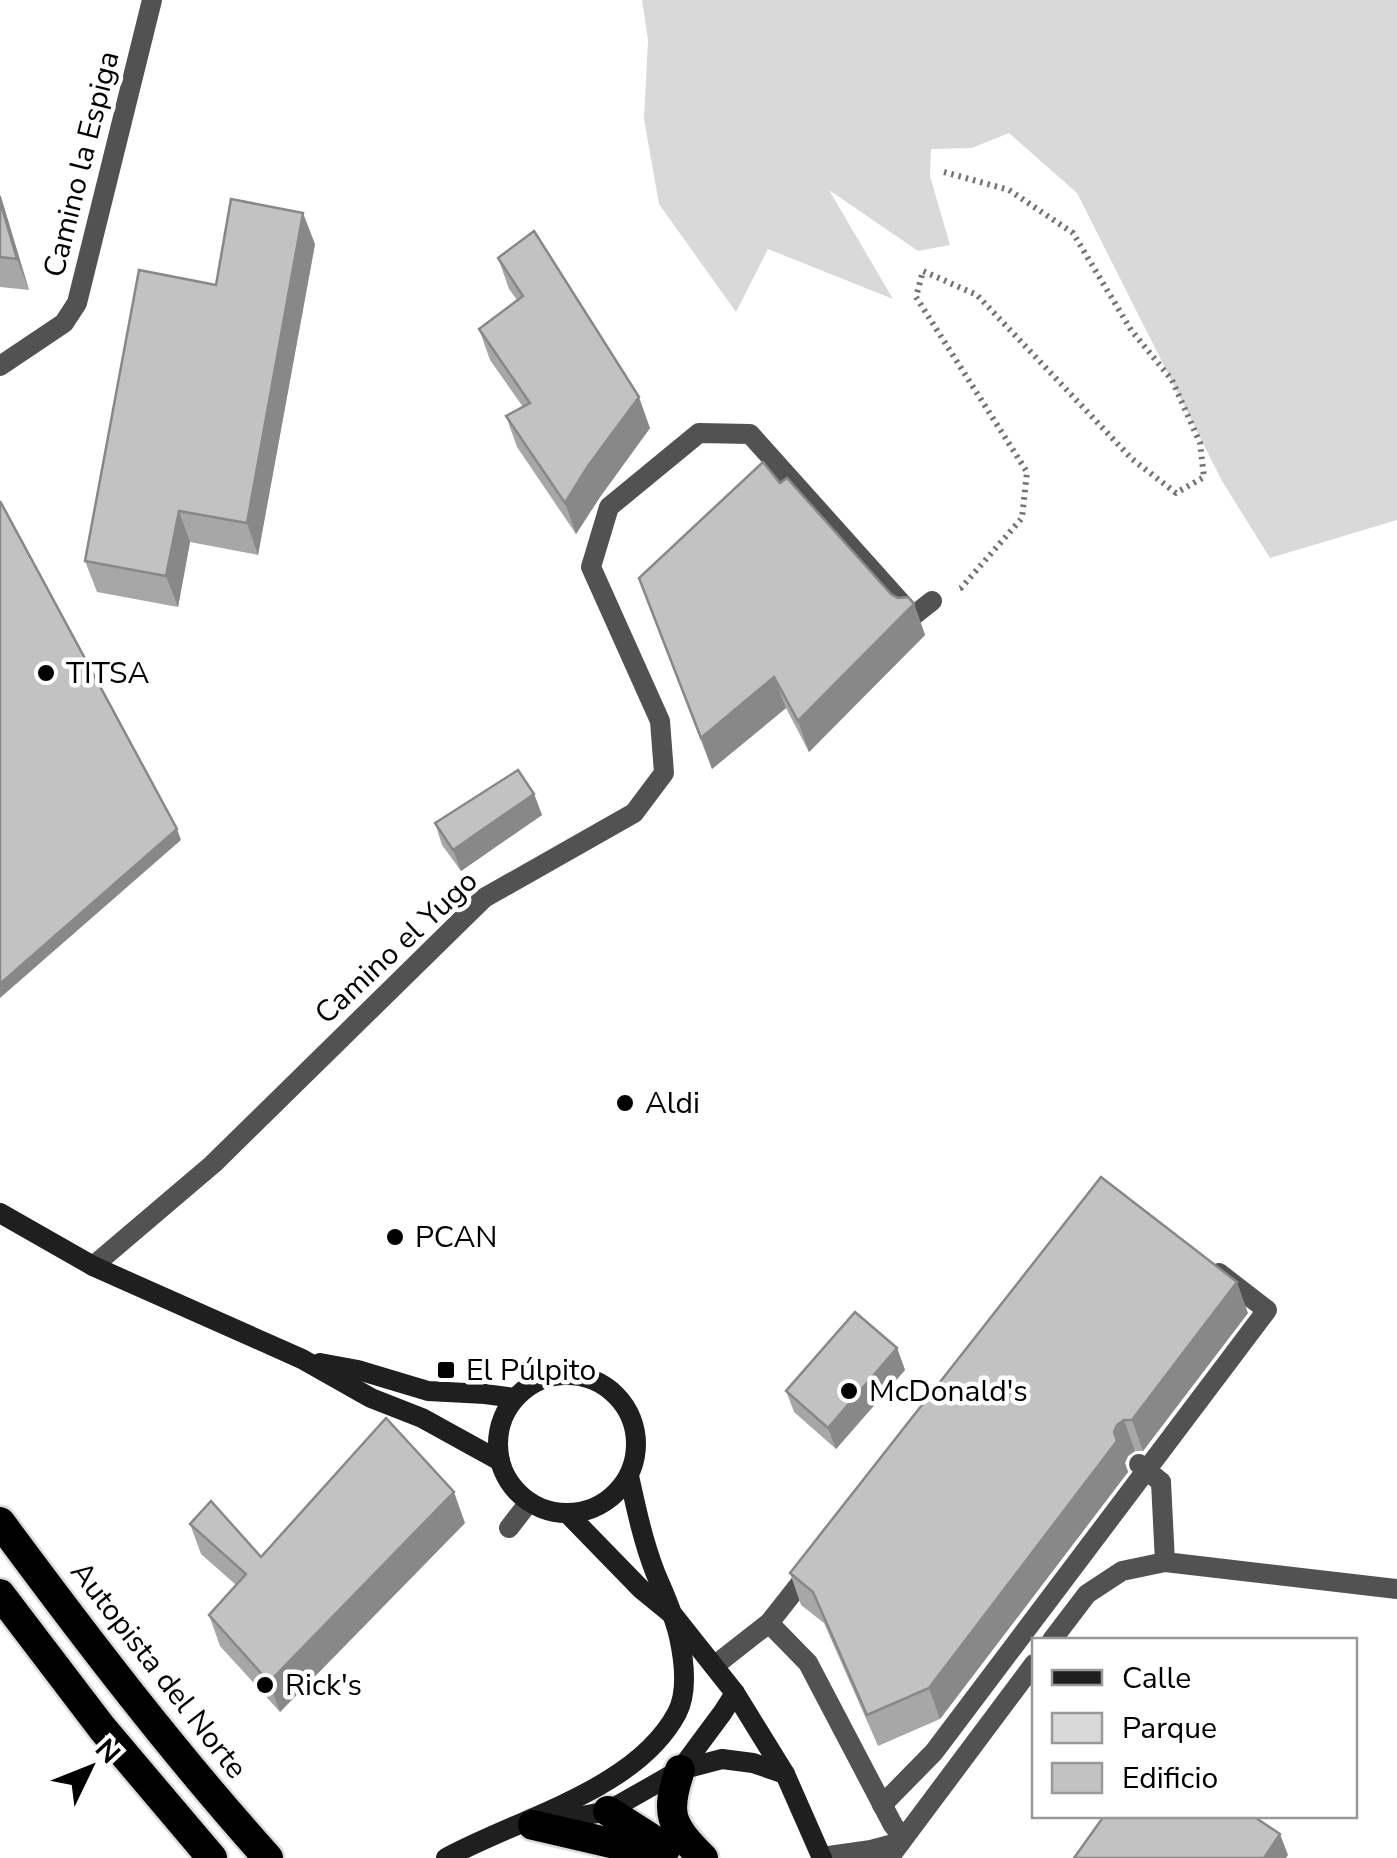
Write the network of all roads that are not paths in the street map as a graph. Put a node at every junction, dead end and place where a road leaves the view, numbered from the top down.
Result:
1 (152, 0) edge
2 (0, 366) edge
3 (932, 601) road end
4 (0, 1213) edge
5 (1204, 1262) edge
6 (93, 1266) junction
7 (302, 1359) junction
8 (514, 1398) junction
9 (500, 1461) junction
10 (1138, 1464) dead end
11 (630, 1476) junction
12 (529, 1502) junction
13 (567, 1514) junction
14 (0, 1522) edge
15 (508, 1528) dead end
16 (818, 1561) edge
17 (1165, 1562) junction
18 (1397, 1589) edge
19 (0, 1594) edge
20 (674, 1616) junction
21 (769, 1623) junction
22 (1054, 1638) edge
23 (714, 1666) junction
24 (1032, 1667) edge
25 (735, 1692) junction
26 (680, 1770) junction
27 (785, 1774) junction
28 (566, 1803) junction
29 (882, 1805) junction
30 (608, 1811) junction
31 (519, 1827) junction
32 (898, 1846) edge
33 (822, 1857) edge
34 (212, 1858) edge
35 (268, 1858) edge
36 (446, 1858) edge
37 (651, 1858) edge
38 (680, 1858) edge
39 (703, 1858) edge

1 - 2 street, Camino la Espiga
3 - 6 street, Camino el Yugo
4 - 6 main road
5 - 29 street
6 - 7 main road
7 - 8 main road
7 - 9 main road
8 - 9 main road
8 - 11 main road
9 - 12 main road
10 - 17 street, bridge
11 - 13 main road
11 - 20 main road
12 - 13 main road
12 - 15 street
13 - 20 main road
14 - 35 highway, Autopista del Norte
16 - 21 street
17 - 18 street
17 - 22 street
19 - 34 highway
20 - 23 main road
20 - 28 main road
21 - 23 street
21 - 29 street
23 - 25 main road
24 - 32 street
25 - 26 main road
25 - 27 main road
26 - 27 main road
26 - 30 main road
26 - 39 highway
27 - 33 main road
28 - 30 main road
28 - 31 main road
29 - 32 street
30 - 31 main road
30 - 38 highway
31 - 36 main road
31 - 37 highway
32 - 33 street

